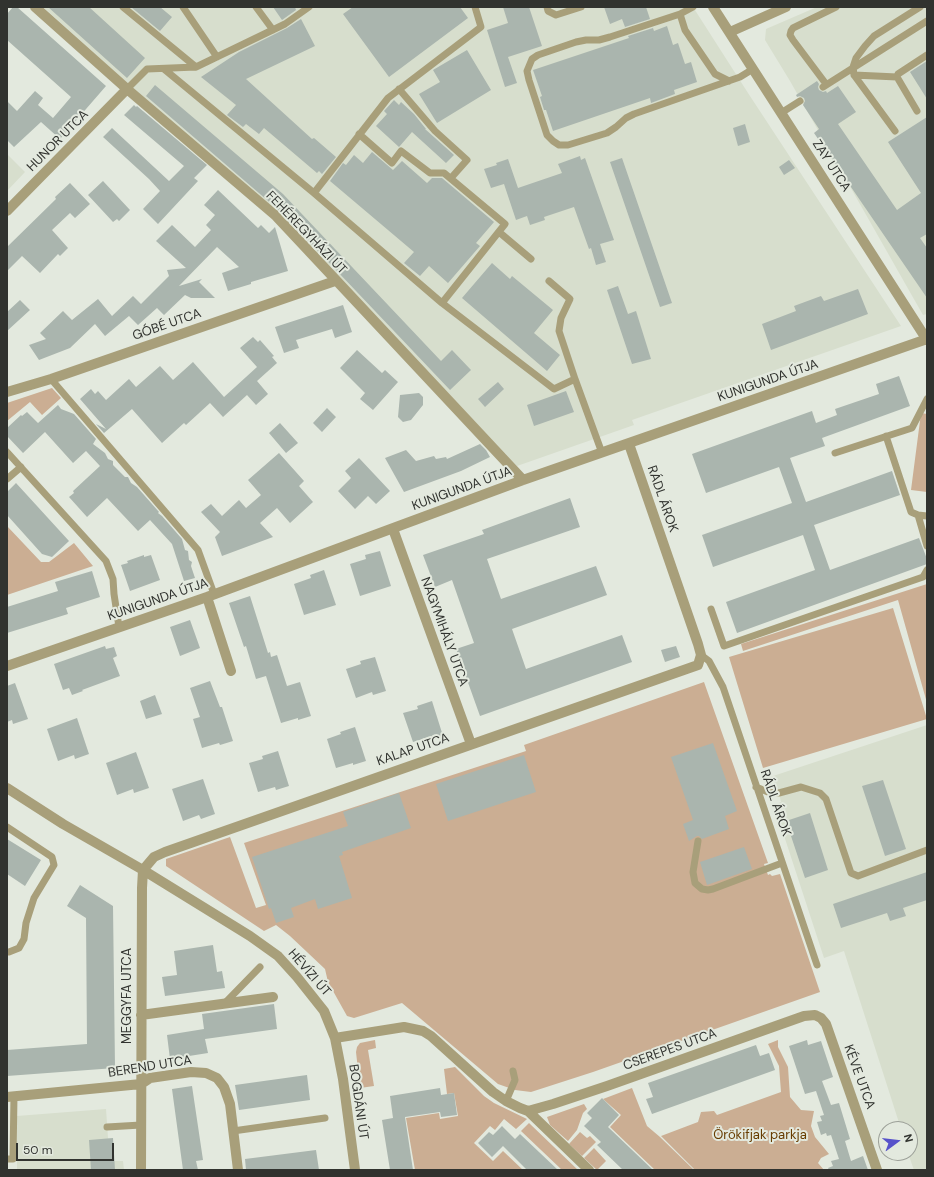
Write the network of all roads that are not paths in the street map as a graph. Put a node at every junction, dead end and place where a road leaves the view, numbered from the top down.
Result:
1 (35, 7) edge
2 (122, 7) edge
3 (183, 7) edge
4 (256, 7) edge
5 (309, 7) edge
6 (475, 7) edge
7 (547, 7) edge
8 (581, 7) edge
9 (693, 7) edge
10 (713, 7) edge
11 (786, 7) edge
12 (836, 7) edge
13 (920, 7) edge
14 (680, 14) junction
15 (927, 21) edge
16 (273, 30) junction
17 (730, 32) junction
18 (927, 55) edge
19 (217, 57) junction
20 (196, 67) junction
21 (853, 67) junction
22 (164, 69) junction
23 (753, 70) junction
24 (854, 75) junction
25 (897, 77) junction
26 (729, 81) junction
27 (399, 88) junction
28 (127, 89) junction
29 (800, 101) dead end
30 (917, 111) dead end
31 (781, 113) junction
32 (895, 131) dead end
33 (359, 134) junction
34 (451, 178) junction
35 (314, 194) junction
36 (7, 211) edge
37 (499, 232) junction
38 (531, 259) dead end
39 (336, 281) junction
40 (549, 281) dead end
41 (442, 303) junction
42 (927, 340) edge
43 (51, 378) junction
44 (575, 380) junction
45 (7, 392) edge
46 (927, 399) edge
47 (886, 436) junction
48 (629, 444) junction
49 (7, 452) edge
50 (602, 453) junction
51 (835, 453) dead end
52 (21, 467) junction
53 (7, 479) edge
54 (523, 480) junction
55 (918, 515) junction
56 (927, 516) edge
57 (393, 529) junction
58 (927, 546) edge
59 (927, 570) edge
60 (211, 595) junction
61 (711, 609) dead end
62 (119, 627) junction
63 (701, 655) junction
64 (7, 666) edge
65 (231, 671) dead end
66 (471, 744) junction
67 (756, 787) junction
68 (7, 788) edge
69 (7, 827) edge
70 (698, 841) dead end
71 (927, 850) edge
72 (782, 863) junction
73 (144, 870) junction
74 (7, 952) edge
75 (817, 965) dead end
76 (260, 967) dead end
77 (273, 997) dead end
78 (225, 1003) junction
79 (141, 1014) junction
80 (821, 1018) joint
81 (335, 1038) junction
82 (513, 1072) dead end
83 (141, 1084) junction
84 (10, 1096) edge
85 (506, 1101) junction
86 (528, 1111) junction
87 (325, 1118) dead end
88 (141, 1125) junction
89 (107, 1127) dead end
90 (233, 1131) junction
91 (7, 1159) edge
92 (141, 1170) edge
93 (238, 1170) edge
94 (355, 1170) edge
95 (589, 1170) edge
96 (878, 1170) edge

1 - 28 street, FEHÉREGYHÁZI ÚT
2 - 20 lane
3 - 19 lane
4 - 16 lane
5 - 16 lane
6 - 27 lane
7 - 8 lane
9 - 14 lane
10 - 17 street, ZAY UTCA
11 - 17 street
12 - 21 lane
13 - 21 lane
14 - 26 lane
14 - 26 lane
15 - 21 lane
16 - 19 lane
17 - 23 street, ZAY UTCA
18 - 25 lane
19 - 20 lane
20 - 22 lane
21 - 24 lane
22 - 28 lane
22 - 35 lane
23 - 26 lane
23 - 31 street, ZAY UTCA
24 - 25 lane
24 - 32 lane
25 - 30 lane
27 - 33 lane
27 - 34 lane
28 - 36 street, HUNOR UTCA
28 - 39 street, FEHÉREGYHÁZI ÚT
29 - 31 lane
31 - 42 street, ZAY UTCA
33 - 34 lane
33 - 35 lane
34 - 37 lane
35 - 41 lane
37 - 38 lane
37 - 41 lane
39 - 43 street, GÓBÉ UTCA
39 - 54 street, FEHÉREGYHÁZI ÚT
40 - 44 lane
41 - 44 lane
42 - 48 street, KUNIGUNDA ÚTJA
43 - 45 street, GÓBÉ UTCA
43 - 60 lane
44 - 50 lane
46 - 47 lane
47 - 51 lane
47 - 55 lane
48 - 50 street, KUNIGUNDA ÚTJA
48 - 63 street, RÁDL ÁROK
49 - 52 lane
50 - 54 street, KUNIGUNDA ÚTJA
52 - 53 lane
52 - 62 lane
54 - 57 street, KUNIGUNDA ÚTJA
55 - 56 lane
55 - 58 lane
57 - 60 street, KUNIGUNDA ÚTJA
57 - 66 street, NAGYMIHÁLY UTCA
59 - 61 lane
60 - 62 street, KUNIGUNDA ÚTJA
60 - 65 street
62 - 64 street, KUNIGUNDA ÚTJA
63 - 66 street, KALAP UTCA
63 - 67 lane, RÁDL ÁROK
66 - 73 street, KALAP UTCA
67 - 71 lane
67 - 72 lane, RÁDL ÁROK
68 - 73 street, HÉVÍZI ÚT
69 - 74 lane
70 - 72 lane
72 - 75 lane, RÁDL ÁROK
73 - 79 street, MEGGYFA UTCA
73 - 81 street, HÉVÍZI ÚT
76 - 78 lane
77 - 78 street
78 - 79 street
79 - 83 street, MEGGYFA UTCA
80 - 86 street, CSEREPES UTCA
80 - 96 street, KÉVE UTCA
81 - 85 street
81 - 94 street, BOGDÁNI ÚT
82 - 85 lane
83 - 84 street, BEREND UTCA
83 - 88 street, MEGGYFA UTCA
83 - 90 street, BEREND UTCA
84 - 91 lane, BEREND UTCA
85 - 86 street
86 - 95 street
87 - 90 lane
88 - 89 lane
88 - 92 street, MEGGYFA UTCA
90 - 93 street, BEREND UTCA

